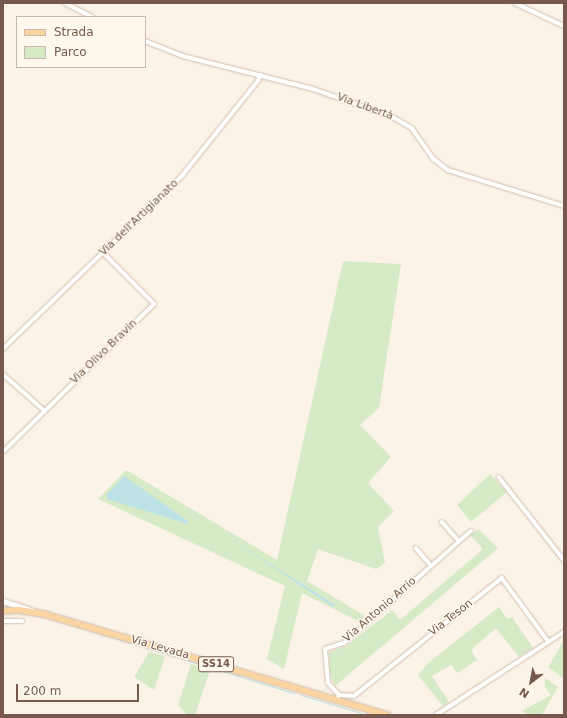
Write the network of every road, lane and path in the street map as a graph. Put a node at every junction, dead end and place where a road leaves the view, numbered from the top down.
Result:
1 (65, 3) edge
2 (515, 3) edge
3 (91, 16) edge
4 (564, 26) edge
5 (146, 41) edge
6 (260, 75) junction
7 (564, 206) edge
8 (102, 252) junction
9 (3, 349) edge
10 (3, 374) edge
11 (44, 411) junction
12 (3, 452) edge
13 (499, 477) dead end
14 (442, 522) dead end
15 (471, 531) dead end
16 (459, 541) junction
17 (416, 548) dead end
18 (564, 560) edge
19 (431, 565) junction
20 (3, 601) edge
21 (3, 611) edge
22 (44, 614) junction
23 (22, 621) dead end
24 (3, 622) edge
25 (564, 632) edge
26 (549, 642) junction
27 (338, 697) junction
28 (387, 715) edge
29 (436, 715) edge

1 - 3 street
2 - 4 street
5 - 6 street, Via Libertà
6 - 7 street, Via Libertà
6 - 8 street, Via dell'Artigianato
8 - 9 street, Via dell'Artigianato
8 - 11 street, Via Olivo Bravin
10 - 11 street
11 - 12 street, Via Olivo Bravin
13 - 18 street
14 - 16 street
15 - 16 street, Via Antonio Arrio
16 - 19 street, Via Antonio Arrio
17 - 19 street
19 - 27 street, Via Antonio Arrio
20 - 22 main road, Via Levada
21 - 22 main road, SS14
22 - 27 main road, Via Levada / SS14
23 - 24 street
25 - 26 street
26 - 27 street, Via Teson
26 - 29 street
27 - 28 main road, Via Levada / SS14

